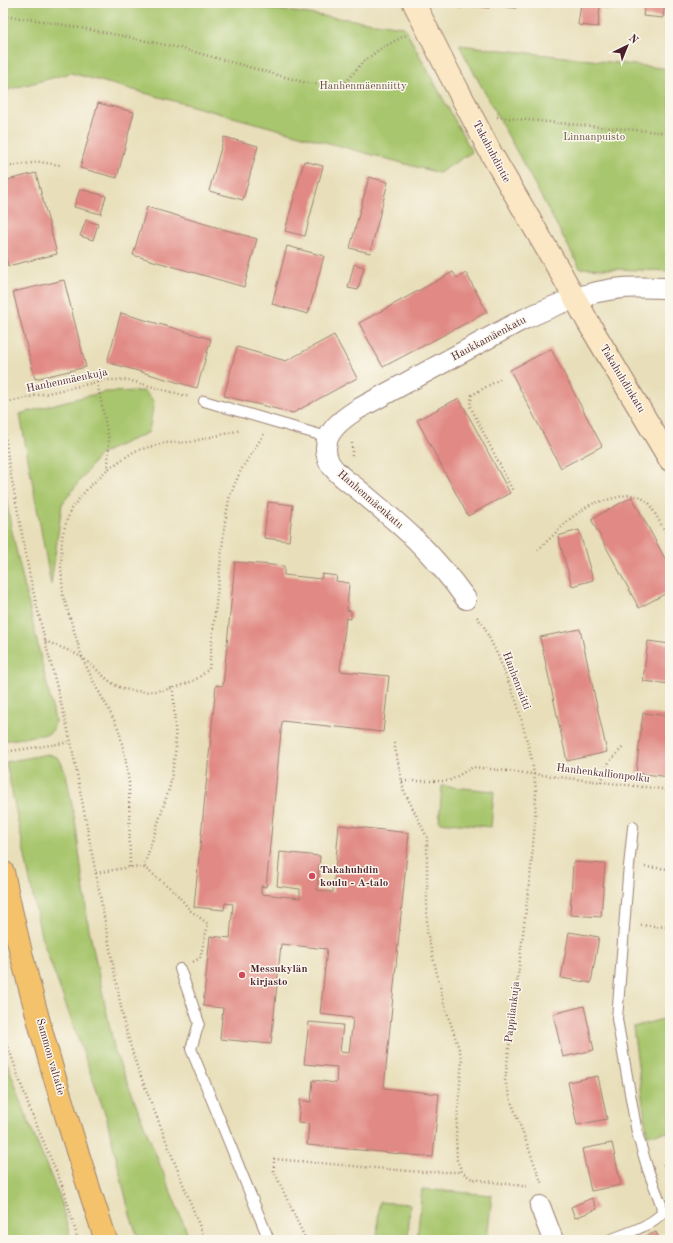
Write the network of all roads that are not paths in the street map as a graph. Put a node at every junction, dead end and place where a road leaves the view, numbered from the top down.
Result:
1 (414, 3) edge
2 (670, 288) edge
3 (574, 298) junction
4 (204, 401) road end
5 (327, 437) junction
6 (670, 460) edge
7 (466, 599) road end
8 (633, 827) dead end
9 (3, 872) edge
10 (180, 969) road end
11 (540, 1206) road end
12 (106, 1240) edge
13 (269, 1240) edge
14 (553, 1240) edge
15 (609, 1240) edge

1 - 3 street, Takahuhdintie
2 - 3 street, Haukkamäenkatu
3 - 5 street, Haukkamäenkatu
3 - 6 street, Takahuhdinkatu
4 - 5 lane
5 - 7 street, Hanhenmäenkatu
8 - 15 lane
9 - 12 main road, Sammon valtatie
10 - 13 lane
11 - 14 street

